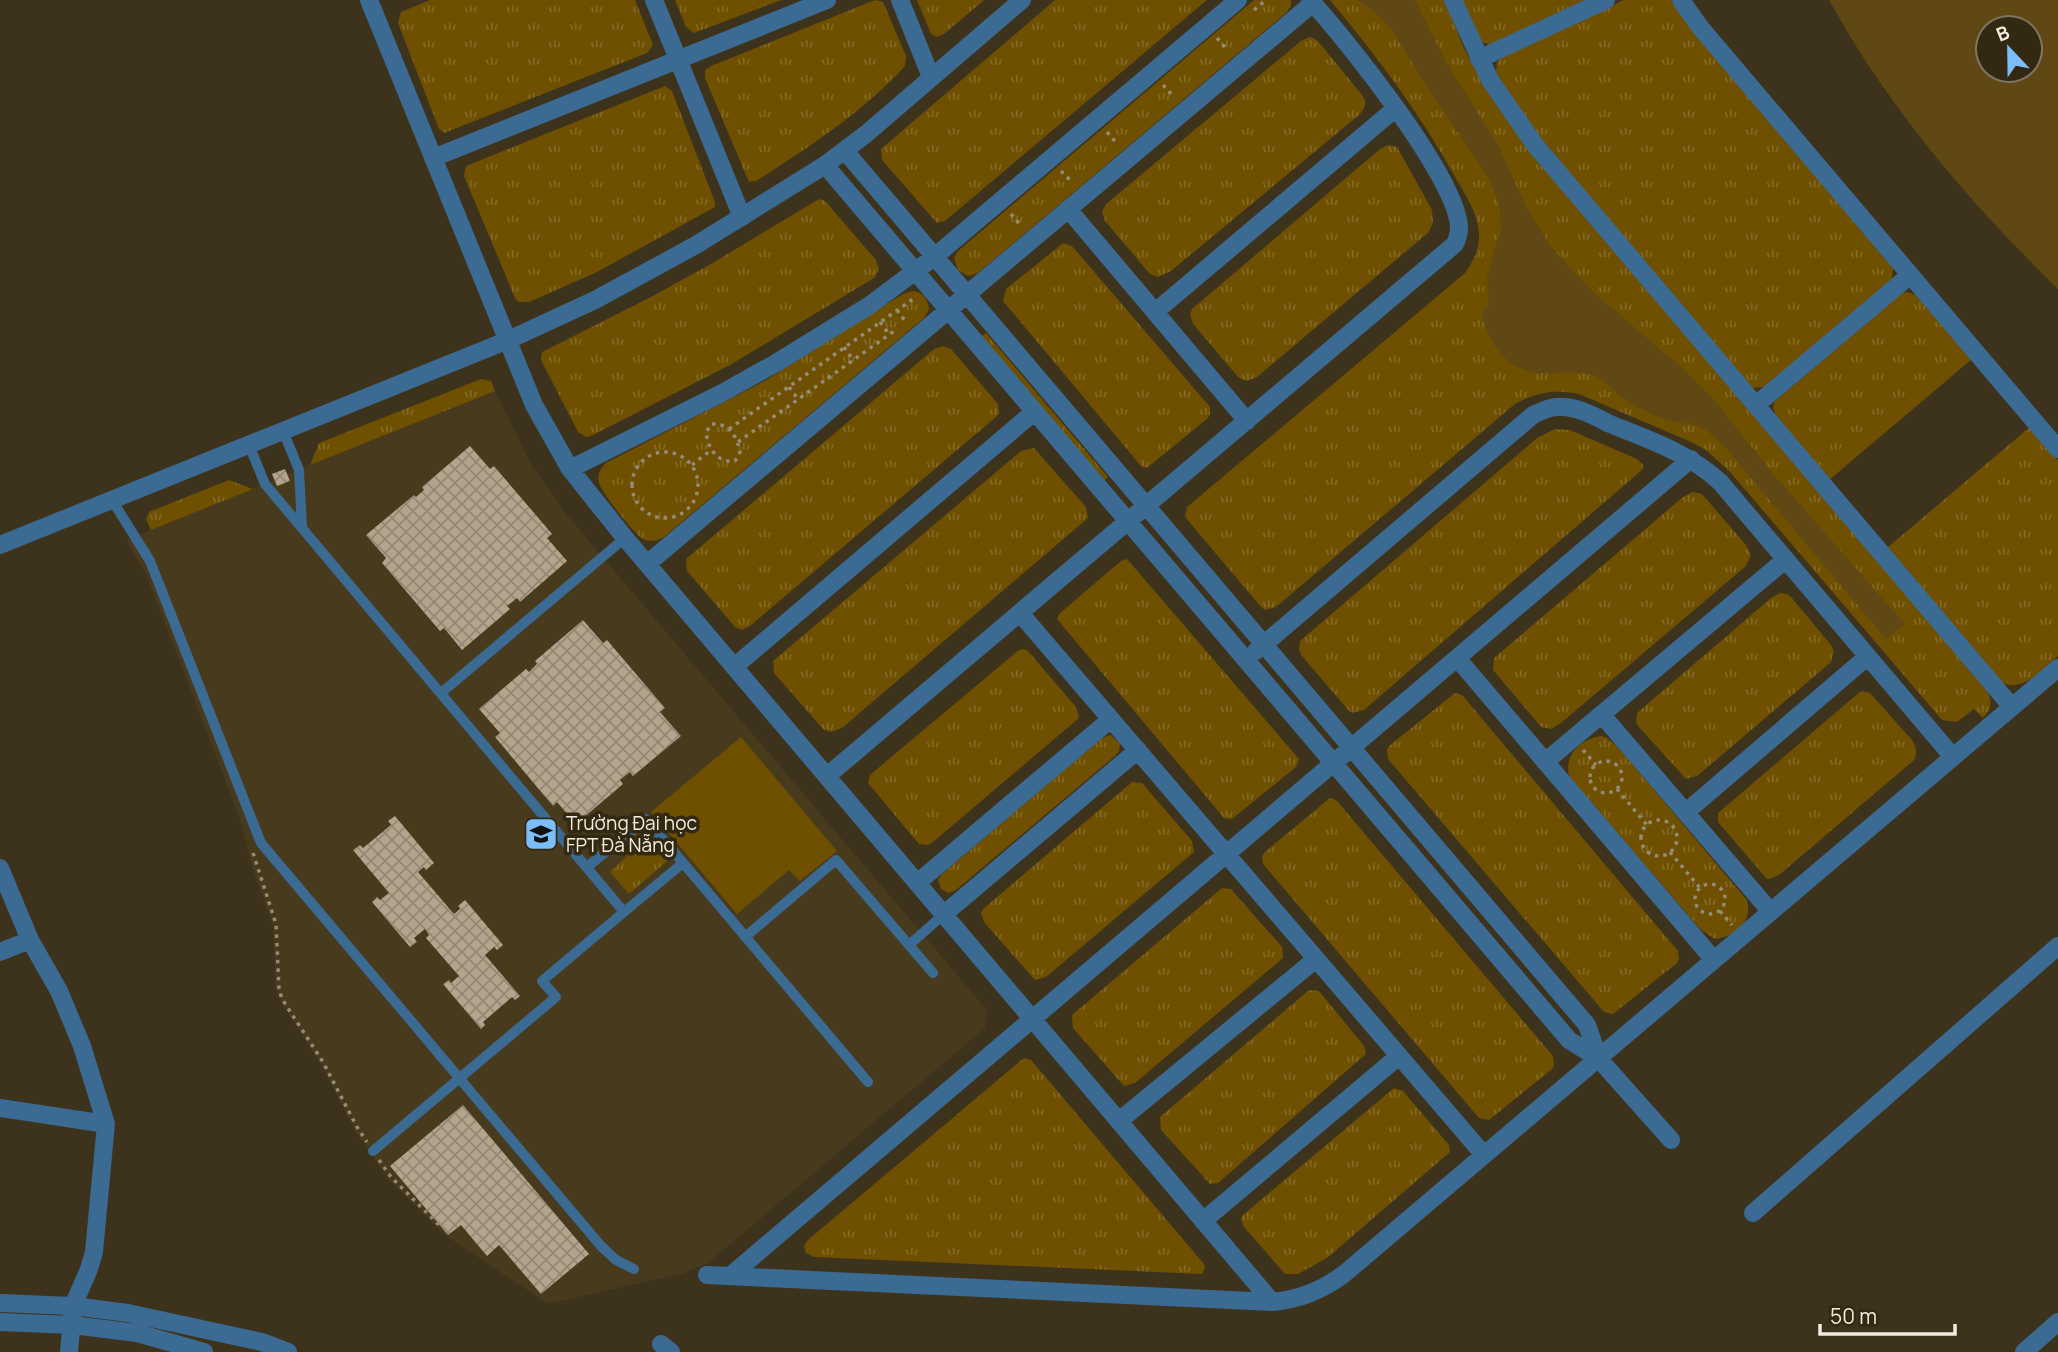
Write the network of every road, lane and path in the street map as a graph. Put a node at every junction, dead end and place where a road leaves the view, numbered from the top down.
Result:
1 (654, 0) edge
2 (827, 0) edge
3 (900, 0) edge
4 (1022, 0) edge
5 (1238, 0) edge
6 (1452, 0) edge
7 (1606, 0) edge
8 (1681, 0) edge
9 (374, 2) edge
10 (1311, 2) edge
11 (1214, 34) dead end
12 (1234, 57) dead end
13 (1479, 59) junction
14 (678, 60) junction
15 (931, 77) junction
16 (1159, 80) dead end
17 (1180, 103) dead end
18 (1396, 108) junction
19 (1103, 128) dead end
20 (1123, 150) dead end
21 (845, 151) junction
22 (433, 158) junction
23 (825, 165) junction
24 (1058, 167) dead end
25 (1077, 189) dead end
26 (1068, 209) junction
27 (1007, 210) dead end
28 (742, 218) junction
29 (1026, 232) dead end
30 (934, 257) junction
31 (915, 272) junction
32 (1909, 276) junction
33 (917, 295) dead end
34 (967, 295) junction
35 (897, 310) junction
36 (948, 310) junction
37 (1155, 312) junction
38 (916, 315) dead end
39 (880, 322) junction
40 (906, 322) junction
41 (889, 334) junction
42 (506, 341) junction
43 (844, 347) junction
44 (853, 360) junction
45 (789, 387) junction
46 (798, 399) junction
47 (1756, 405) junction
48 (1034, 412) junction
49 (1247, 421) junction
50 (729, 429) junction
51 (283, 431) junction
52 (738, 442) junction
53 (249, 445) junction
54 (2058, 449) edge
55 (711, 450) junction
56 (1690, 459) junction
57 (692, 465) junction
58 (570, 469) junction
59 (112, 500) junction
60 (638, 503) junction
61 (1146, 506) junction
62 (630, 509) dead end
63 (1128, 522) junction
64 (302, 527) junction
65 (625, 538) junction
66 (0, 545) edge
67 (1785, 560) junction
68 (647, 564) junction
69 (1020, 613) junction
70 (1264, 644) junction
71 (1867, 657) junction
72 (1457, 658) junction
73 (1245, 660) junction
74 (734, 667) junction
75 (2058, 668) edge
76 (441, 693) junction
77 (2012, 707) junction
78 (1602, 715) junction
79 (1111, 719) junction
80 (1580, 746) dead end
81 (1351, 748) junction
82 (1138, 750) junction
83 (1954, 757) junction
84 (1545, 762) junction
85 (1333, 763) junction
86 (1596, 765) junction
87 (827, 776) junction
88 (1617, 789) junction
89 (1685, 813) junction
90 (1647, 825) junction
91 (261, 843) junction
92 (1670, 852) junction
93 (1226, 854) junction
94 (683, 863) junction
95 (587, 867) junction
96 (0, 868) edge
97 (917, 883) junction
98 (1701, 888) junction
99 (1720, 911) junction
100 (624, 912) junction
101 (1771, 912) junction
102 (943, 915) junction
103 (1737, 930) dead end
104 (745, 936) junction
105 (30, 940) junction
106 (909, 945) junction
107 (2058, 946) edge
108 (0, 952) edge
109 (1316, 959) junction
110 (1714, 960) junction
111 (933, 973) dead end
112 (1032, 1019) junction
113 (1399, 1056) junction
114 (1598, 1059) junction
115 (459, 1078) junction
116 (868, 1082) dead end
117 (0, 1108) edge
118 (1119, 1121) junction
119 (106, 1124) junction
120 (1671, 1140) dead end
121 (373, 1151) junction
122 (1484, 1155) junction
123 (1753, 1213) dead end
124 (1203, 1221) junction
125 (439, 1225) dead end
126 (634, 1269) dead end
127 (707, 1275) dead end
128 (730, 1276) junction
129 (1272, 1302) junction
130 (0, 1303) edge
131 (73, 1306) junction
132 (0, 1322) edge
133 (2058, 1322) edge
134 (72, 1325) junction
135 (69, 1352) edge
136 (204, 1352) edge
137 (289, 1352) edge
138 (2024, 1352) edge

1 - 14 street
2 - 14 street
3 - 15 street
4 - 15 street
5 - 30 street
6 - 13 street
7 - 13 street
8 - 32 street
9 - 22 street
10 - 18 street
10 - 26 street
11 - 12 path
13 - 47 street
14 - 22 street
14 - 28 street
15 - 21 street
16 - 17 path
18 - 37 street
18 - 49 street
19 - 20 path
21 - 23 street
21 - 30 street
22 - 42 street
23 - 28 street
23 - 31 street
24 - 25 path
26 - 34 street
26 - 37 street
27 - 29 path
28 - 42 street
30 - 31 street
30 - 34 street
31 - 36 street
31 - 58 street
32 - 47 street
32 - 54 street
33 - 35 path
34 - 36 street
34 - 61 street
35 - 39 path
35 - 40 path
36 - 48 street
36 - 68 street
37 - 49 street
38 - 40 path
39 - 41 path
39 - 43 path
40 - 41 path
41 - 44 path
42 - 51 street
42 - 58 street
43 - 44 path
43 - 45 path
44 - 46 path
45 - 46 path
45 - 50 path
46 - 52 path
47 - 77 street
48 - 63 street
48 - 74 street
49 - 61 street
50 - 52 path
50 - 55 path
51 - 53 street
51 - 64 lane
52 - 55 path
53 - 59 street
53 - 64 lane
55 - 57 path
56 - 67 street
56 - 70 street
56 - 72 street
57 - 60 path
57 - 60 path
58 - 65 street
59 - 66 street
59 - 91 lane
60 - 62 path
61 - 63 street
61 - 70 street
63 - 69 street
63 - 73 street
64 - 76 lane
65 - 68 street
65 - 76 lane
67 - 71 street
67 - 78 street
68 - 74 street
69 - 79 street
69 - 87 street
70 - 73 street
70 - 81 street
71 - 83 street
71 - 89 street
72 - 81 street
72 - 84 street
73 - 85 street
74 - 87 street
75 - 77 street
76 - 95 lane
77 - 83 street
78 - 84 street
78 - 89 street
79 - 82 street
79 - 97 street
80 - 86 path
81 - 85 street
81 - 114 street
82 - 93 street
82 - 102 street
83 - 101 street
84 - 110 street
85 - 93 street
85 - 114 street
86 - 88 path
86 - 88 path
87 - 97 street
88 - 90 path
89 - 101 street
90 - 92 path
90 - 92 path
91 - 115 lane
91 - 121 path
92 - 98 path
93 - 109 street
93 - 112 street
94 - 95 lane
94 - 100 lane
94 - 104 lane
95 - 100 lane
96 - 105 street
97 - 102 street
98 - 99 path
98 - 99 path
99 - 103 path
100 - 115 lane
101 - 110 street
102 - 106 lane
102 - 112 street
104 - 106 lane
104 - 116 lane
105 - 108 street
105 - 119 street
106 - 111 lane
107 - 123 street
109 - 113 street
109 - 118 street
110 - 114 street
112 - 118 street
112 - 128 street
113 - 122 street
113 - 124 street
114 - 120 street
114 - 122 street
115 - 121 lane
115 - 126 lane
117 - 119 street
118 - 124 street
119 - 131 street
121 - 125 path
122 - 129 street
124 - 129 street
127 - 128 street
128 - 129 street
130 - 131 street
131 - 134 street
131 - 137 street
132 - 134 street
133 - 138 street
134 - 135 street
134 - 136 street

